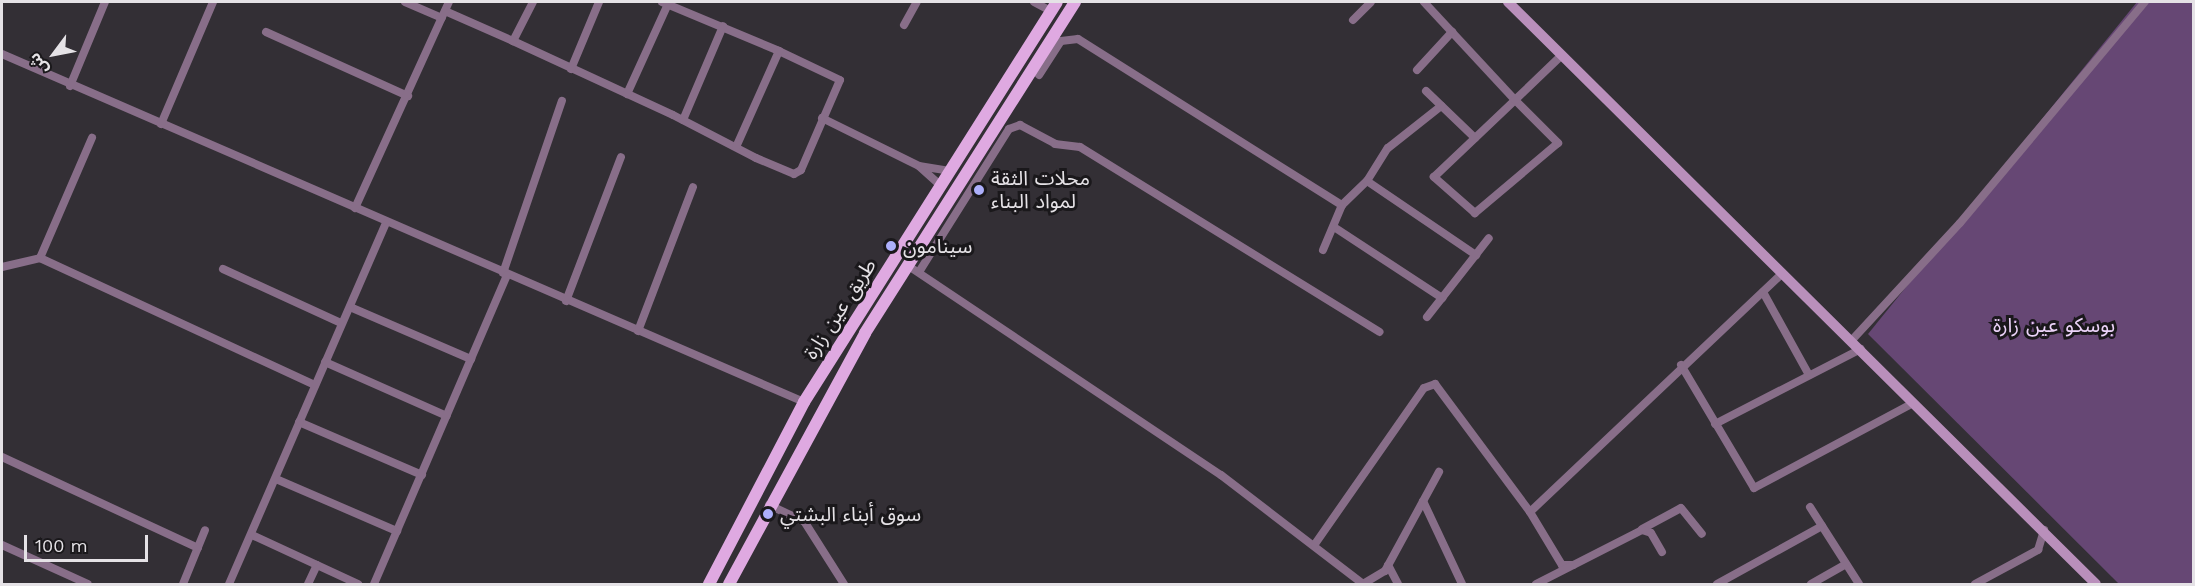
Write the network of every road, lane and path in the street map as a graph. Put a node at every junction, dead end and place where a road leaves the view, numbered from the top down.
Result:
1 (105, 2) edge
2 (213, 2) edge
3 (405, 2) edge
4 (450, 2) edge
5 (533, 2) edge
6 (599, 2) edge
7 (917, 2) edge
8 (1034, 2) edge
9 (1075, 2) edge
10 (1371, 2) edge
11 (1424, 2) edge
12 (1508, 2) edge
13 (2145, 2) edge
14 (665, 3) edge
15 (1054, 6) edge
16 (443, 15) junction
17 (1353, 20) dead end
18 (904, 25) dead end
19 (723, 26) junction
20 (266, 32) dead end
21 (1452, 32) junction
22 (513, 41) junction
23 (779, 51) junction
24 (2, 54) edge
25 (1563, 55) junction
26 (571, 69) junction
27 (1417, 70) dead end
28 (1039, 75) dead end
29 (70, 86) junction
30 (1426, 91) dead end
31 (627, 94) junction
32 (408, 96) junction
33 (562, 100) dead end
34 (1515, 100) junction
35 (1441, 106) junction
36 (822, 118) junction
37 (683, 120) junction
38 (161, 124) junction
39 (92, 138) dead end
40 (1475, 138) junction
41 (735, 147) junction
42 (621, 157) dead end
43 (919, 166) junction
44 (950, 171) junction
45 (1367, 181) junction
46 (940, 186) junction
47 (693, 187) dead end
48 (1342, 205) junction
49 (355, 208) junction
50 (386, 223) junction
51 (1337, 229) junction
52 (1489, 238) dead end
53 (1323, 250) dead end
54 (1476, 255) junction
55 (40, 258) junction
56 (908, 265) junction
57 (2, 267) edge
58 (223, 269) dead end
59 (919, 272) junction
60 (1783, 273) junction
61 (505, 274) junction
62 (1763, 292) junction
63 (1442, 298) junction
64 (566, 301) junction
65 (350, 307) junction
66 (1426, 317) dead end
67 (341, 323) junction
68 (638, 331) junction
69 (1380, 332) dead end
70 (1852, 340) junction
71 (1861, 349) junction
72 (471, 359) junction
73 (325, 362) junction
74 (1681, 365) junction
75 (1809, 375) junction
76 (315, 385) junction
77 (804, 402) junction
78 (1913, 403) junction
79 (447, 416) junction
80 (299, 422) junction
81 (1715, 424) junction
82 (2, 457) edge
83 (1438, 472) dead end
84 (422, 475) junction
85 (276, 479) junction
86 (1423, 501) junction
87 (769, 505) junction
88 (1810, 507) dead end
89 (1530, 512) junction
90 (1822, 526) junction
91 (2044, 528) junction
92 (206, 530) dead end
93 (1642, 530) junction
94 (397, 531) junction
95 (1702, 534) dead end
96 (252, 535) junction
97 (1315, 544) junction
98 (2, 545) edge
99 (198, 548) junction
100 (1662, 552) dead end
101 (1846, 564) junction
102 (317, 565) junction
103 (1388, 565) junction
104 (1572, 565) junction
105 (1718, 584) edge
106 (88, 585) edge
107 (183, 585) edge
108 (229, 585) edge
109 (308, 585) edge
110 (358, 585) edge
111 (374, 585) edge
112 (709, 585) edge
113 (729, 585) edge
114 (844, 585) edge
115 (1363, 585) edge
116 (1398, 585) edge
117 (1462, 585) edge
118 (1536, 585) edge
119 (1811, 585) edge
120 (1859, 585) edge
121 (1975, 585) edge
122 (2096, 585) edge

1 - 29 street
2 - 38 street
3 - 16 street
4 - 16 street
5 - 22 street
6 - 26 street
7 - 18 street
8 - 15 street
9 - 56 main road, طريق عين زارة
10 - 17 street
11 - 21 street
12 - 25 main road
13 - 70 street
14 - 19 street
14 - 31 street
15 - 44 main road, طريق عين زارة
16 - 22 street
16 - 32 street
19 - 23 street
19 - 37 street
20 - 32 street
21 - 27 street
21 - 34 street
22 - 26 street
23 - 36 street
23 - 41 street
24 - 29 street
25 - 34 street
25 - 60 main road
26 - 31 street
28 - 48 street
29 - 38 street
30 - 35 street
31 - 37 street
32 - 49 street
33 - 61 street
34 - 40 street
34 - 40 street
35 - 40 street
35 - 45 street
36 - 41 street
36 - 43 street
37 - 41 street
38 - 49 street
39 - 55 street
42 - 64 street
43 - 44 street
43 - 46 street
44 - 46 main road, طريق عين زارة
45 - 48 street
45 - 54 street
46 - 77 main road, طريق عين زارة
47 - 68 street
48 - 51 street
49 - 50 street
50 - 61 street
50 - 65 street
51 - 53 street
51 - 63 street
52 - 54 street
54 - 63 street
55 - 57 street
55 - 76 street
56 - 59 street
56 - 87 main road, طريق عين زارة
58 - 67 street
59 - 69 street
59 - 97 street
60 - 62 street
60 - 70 main road
61 - 64 street
61 - 72 street
62 - 74 street
62 - 75 street
63 - 66 street
64 - 68 street
65 - 67 street
65 - 72 street
67 - 73 street
68 - 77 street
70 - 71 main road
71 - 75 street
71 - 78 main road
72 - 79 street
73 - 76 street
73 - 79 street
74 - 81 street
74 - 89 street
75 - 81 street
76 - 80 street
77 - 112 main road, طريق عين زارة
78 - 81 street
78 - 91 main road
79 - 84 street
80 - 84 street
80 - 85 street
82 - 99 street
83 - 86 street
84 - 94 street
85 - 94 street
85 - 96 street
86 - 103 street
86 - 117 street
87 - 113 main road, طريق عين زارة
87 - 114 street
88 - 90 street
89 - 97 street
89 - 104 street
90 - 101 street
90 - 105 street
91 - 121 street
91 - 122 main road
92 - 99 street
93 - 95 street
93 - 100 street
93 - 104 street
94 - 111 street
96 - 102 street
96 - 108 street
97 - 115 street
98 - 106 street
99 - 107 street
101 - 119 street
101 - 120 street
102 - 109 street
102 - 110 street
103 - 115 street
103 - 116 street
104 - 118 street

